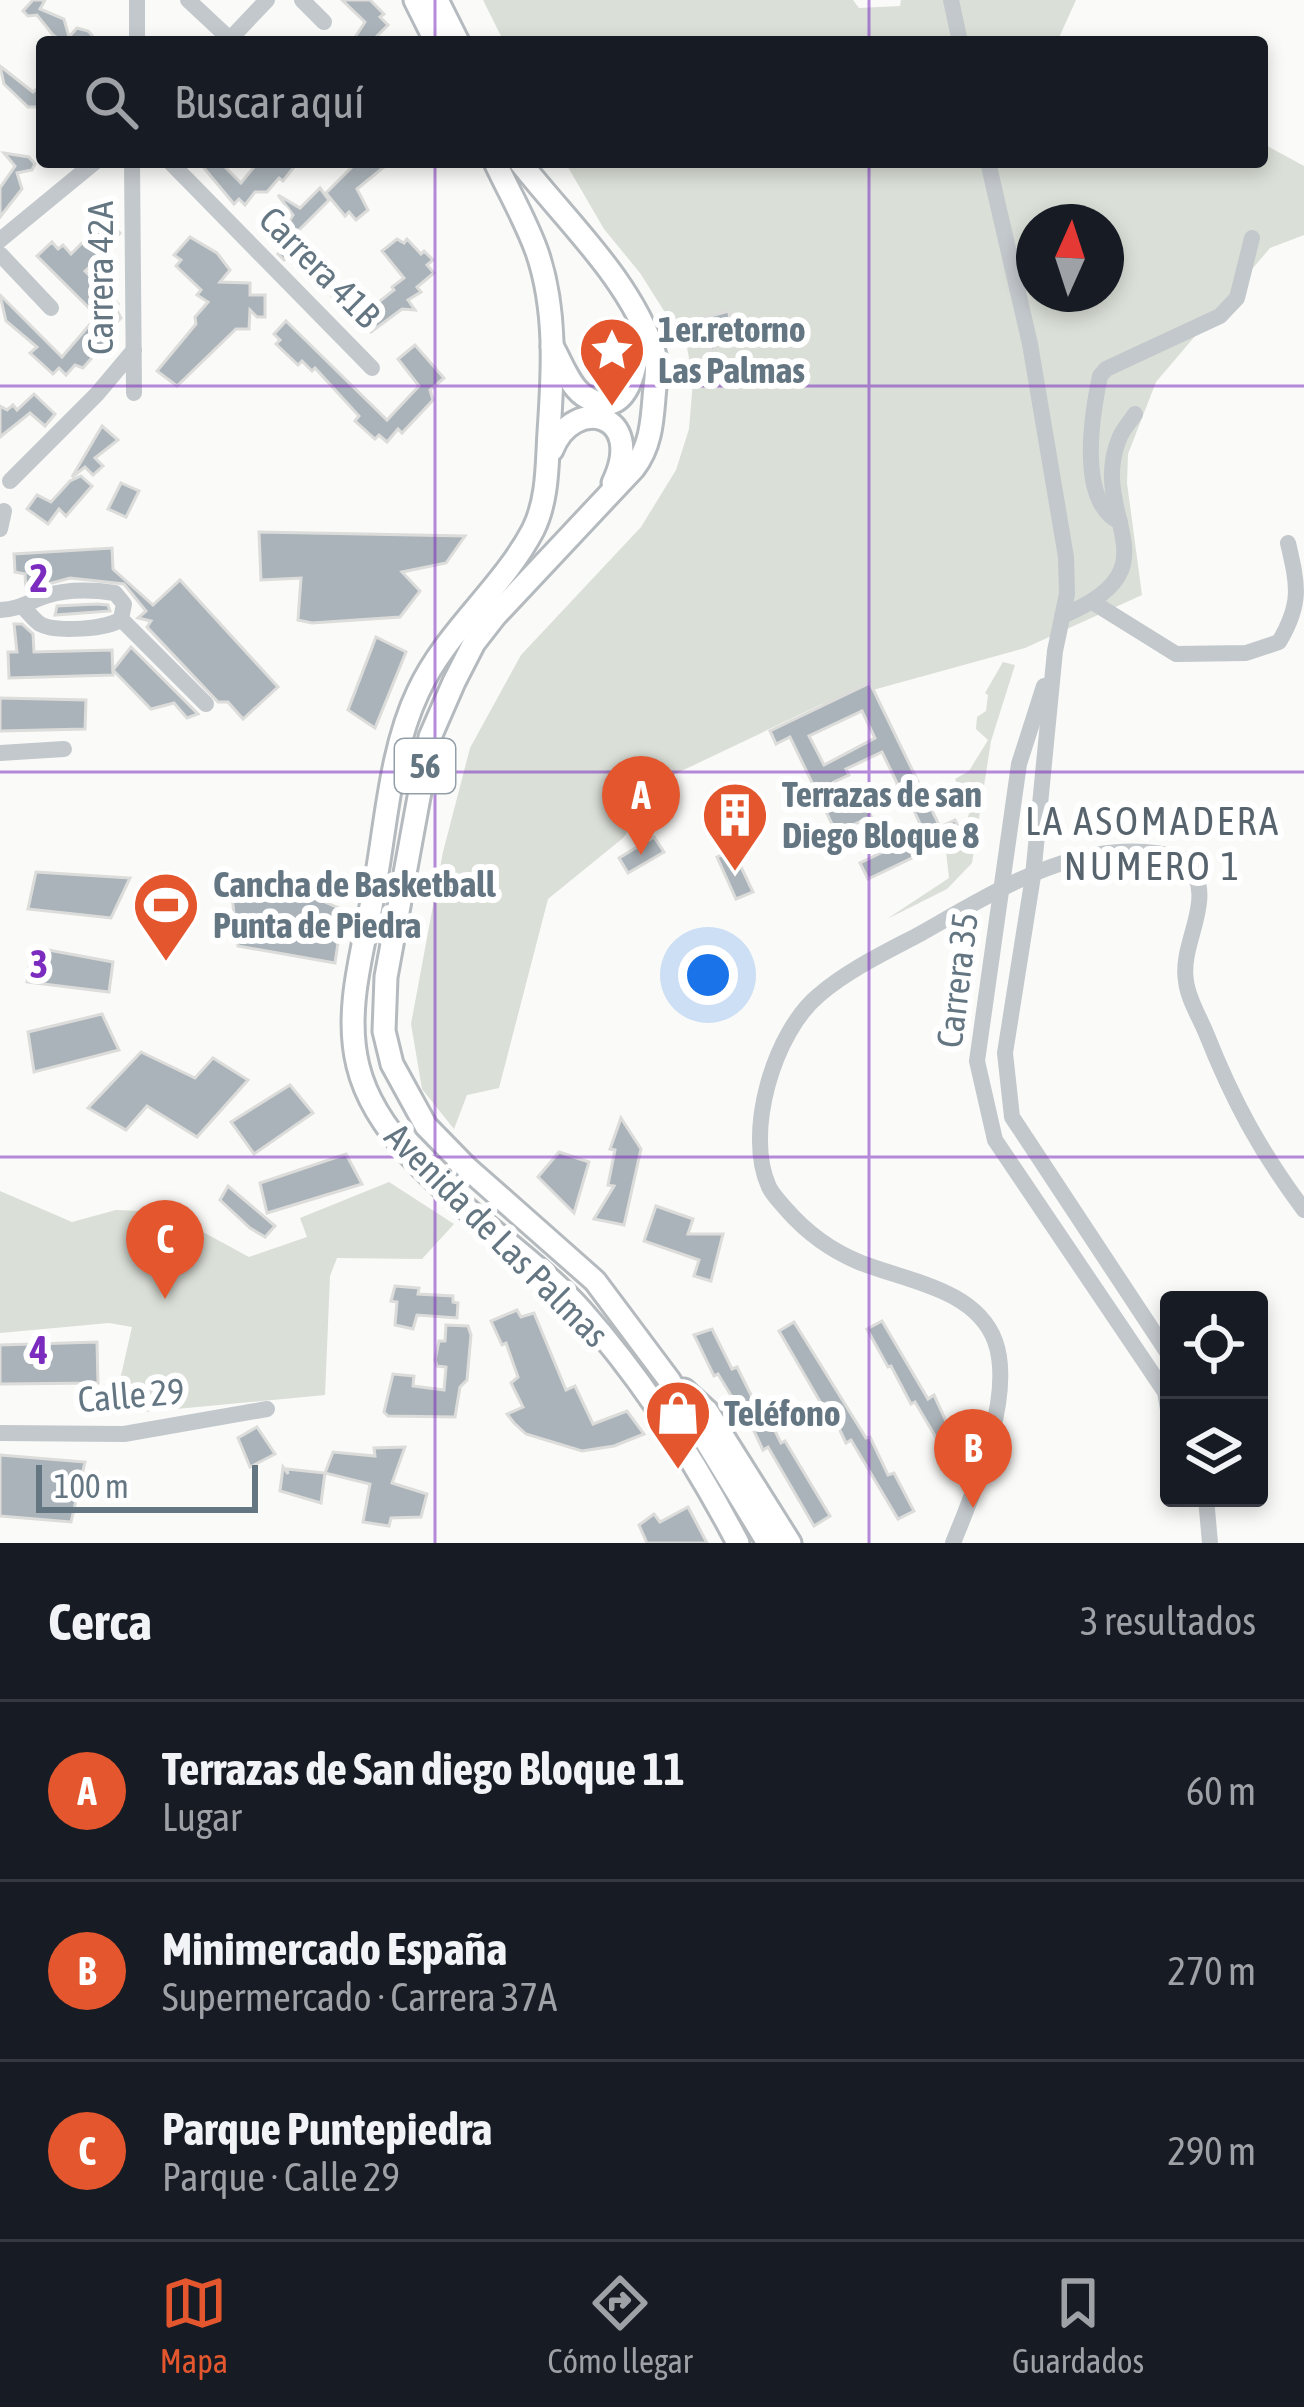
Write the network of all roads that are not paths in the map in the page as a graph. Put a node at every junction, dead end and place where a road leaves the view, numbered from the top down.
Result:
1 (137, 0) edge
2 (188, 0) edge
3 (266, 0) edge
4 (302, 0) edge
5 (415, 0) edge
6 (437, 0) edge
7 (951, 0) edge
8 (324, 22) dead end
9 (137, 36) edge
10 (223, 36) edge
11 (227, 36) edge
12 (433, 36) edge
13 (455, 36) edge
14 (959, 36) edge
15 (88, 168) edge
16 (132, 168) edge
17 (176, 168) edge
18 (498, 168) edge
19 (525, 168) edge
20 (989, 168) edge
21 (1252, 238) dead end
22 (0, 240) edge
23 (0, 254) edge
24 (51, 308) dead end
25 (641, 324) junction
26 (552, 346) junction
27 (134, 350) junction
28 (372, 368) dead end
29 (134, 393) dead end
30 (1135, 414) dead end
31 (547, 462) junction
32 (10, 481) dead end
33 (608, 494) junction
34 (1120, 522) junction
35 (1288, 543) dead end
36 (1094, 603) junction
37 (25, 609) junction
38 (0, 610) edge
39 (1062, 616) junction
40 (121, 619) junction
41 (1055, 651) junction
42 (206, 704) dead end
43 (64, 749) dead end
44 (0, 753) edge
45 (1033, 876) junction
46 (1003, 890) junction
47 (1019, 965) junction
48 (990, 966) junction
49 (1304, 1210) edge
50 (1160, 1340) edge
51 (670, 1382) junction
52 (1166, 1399) edge
53 (267, 1409) dead end
54 (0, 1433) edge
55 (739, 1542) edge
56 (768, 1543) edge
57 (790, 1543) edge
58 (953, 1543) edge

1 - 9 street
2 - 10 street
3 - 11 street
4 - 8 street
5 - 12 main road
6 - 13 main road
7 - 14 street
15 - 22 street
16 - 27 street, Carrera 42A
17 - 28 street, Carrera 41B
18 - 26 main road, Avenida de Las Palmas / 56
19 - 25 main road, Avenida de Las Palmas / 56
20 - 39 street, Carrera 35
21 - 34 street
23 - 24 street
25 - 26 main road
25 - 33 main road, Avenida de Las Palmas / 56
26 - 31 main road, Avenida de Las Palmas / 56
27 - 29 street, Carrera 42A
27 - 32 street
30 - 34 street
31 - 33 main road
31 - 55 main road, Avenida de Las Palmas / 56
33 - 51 main road, Avenida de Las Palmas / 56
34 - 36 street
35 - 36 street
36 - 39 street
37 - 38 street
37 - 40 street
37 - 40 street
39 - 41 street, Carrera 35
40 - 42 street
41 - 45 street, Carrera 35
41 - 46 street, Carrera 35
43 - 44 street
45 - 46 street
45 - 47 street, Carrera 35
45 - 49 street
46 - 48 street, Carrera 35
46 - 58 street
47 - 48 street
47 - 50 street, Carrera 35
48 - 52 street, Carrera 35
51 - 56 main road, Avenida de Las Palmas / 56
51 - 57 main road
53 - 54 street, Calle 29

